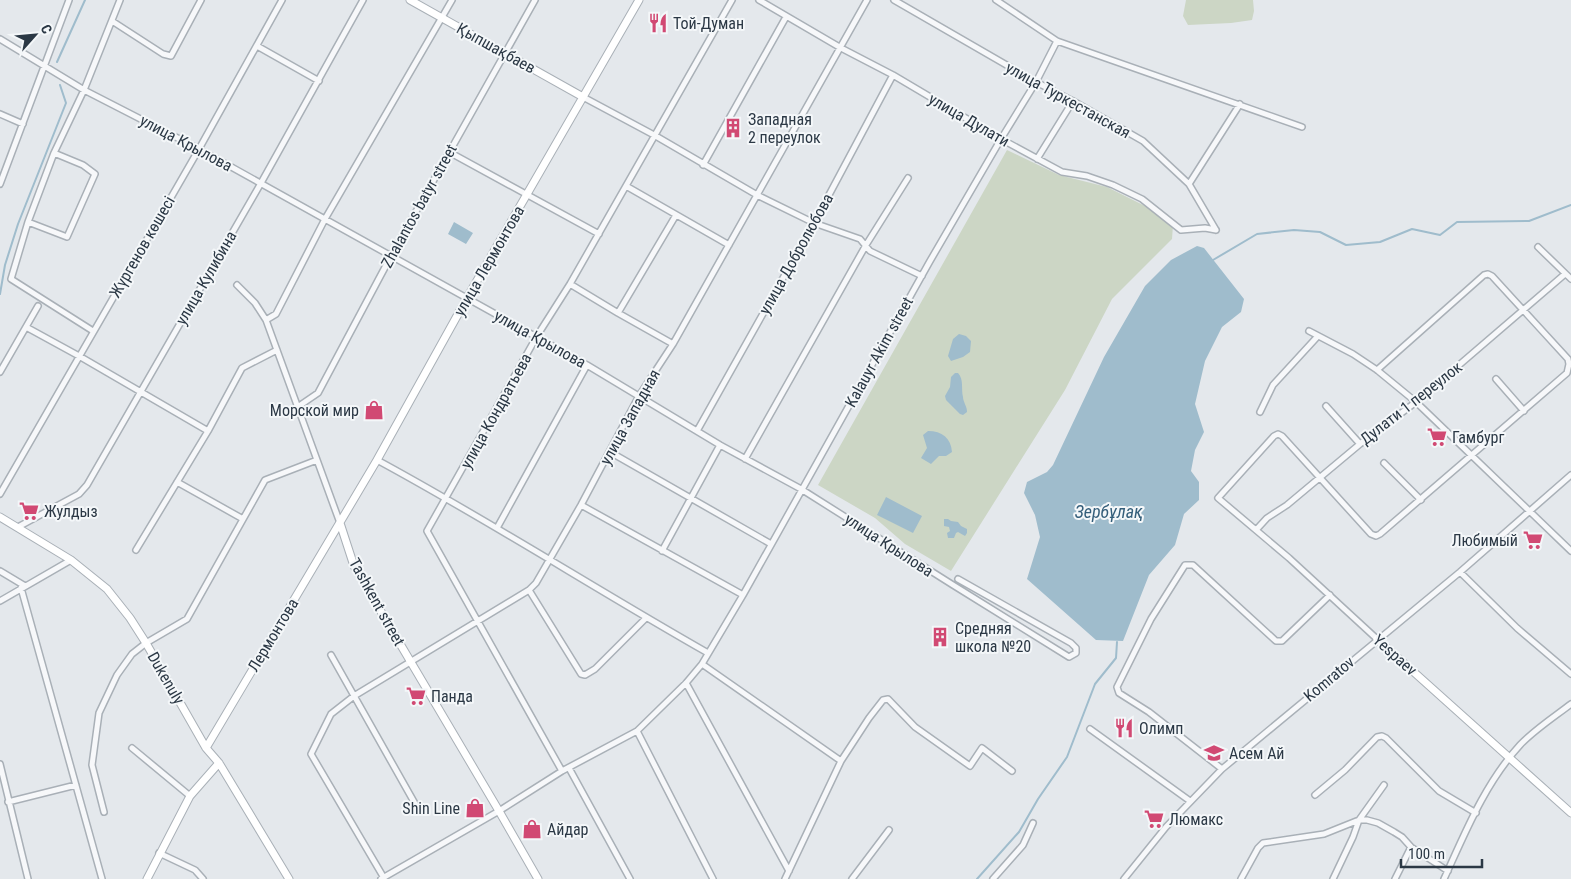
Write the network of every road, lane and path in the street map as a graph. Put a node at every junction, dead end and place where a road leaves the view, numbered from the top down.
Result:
1 (69, 0) edge
2 (120, 0) edge
3 (201, 0) edge
4 (282, 0) edge
5 (364, 0) edge
6 (410, 0) edge
7 (452, 0) edge
8 (535, 0) edge
9 (639, 0) edge
10 (732, 0) edge
11 (759, 0) edge
12 (867, 0) edge
13 (894, 0) edge
14 (996, 0) edge
15 (786, 17) junction
16 (442, 18) junction
17 (112, 21) junction
18 (0, 39) edge
19 (1057, 41) junction
20 (257, 46) junction
21 (841, 48) junction
22 (504, 53) junction
23 (45, 66) junction
24 (893, 75) junction
25 (318, 81) junction
26 (1036, 82) junction
27 (84, 90) junction
28 (583, 97) junction
29 (1073, 101) junction
30 (1240, 104) junction
31 (0, 114) edge
32 (22, 124) junction
33 (1302, 128) dead end
34 (654, 136) junction
35 (1001, 139) junction
36 (199, 149) junction
37 (449, 152) junction
38 (54, 153) junction
39 (1037, 158) junction
40 (703, 165) junction
41 (908, 178) dead end
42 (261, 183) junction
43 (0, 184) edge
44 (1189, 184) junction
45 (626, 186) junction
46 (527, 195) junction
47 (757, 195) junction
48 (676, 215) junction
49 (325, 219) junction
50 (28, 222) junction
51 (814, 223) junction
52 (1216, 230) joint
53 (599, 234) junction
54 (729, 245) junction
55 (866, 245) junction
56 (1538, 247) dead end
57 (391, 256) junction
58 (1565, 274) junction
59 (922, 276) junction
60 (1571, 279) edge
61 (570, 284) junction
62 (237, 285) dead end
63 (468, 298) junction
64 (38, 306) dead end
65 (1524, 310) junction
66 (618, 314) junction
67 (266, 320) junction
68 (26, 327) junction
69 (93, 331) junction
70 (1309, 331) dead end
71 (537, 336) junction
72 (1318, 336) junction
73 (673, 344) junction
74 (277, 350) junction
75 (79, 356) junction
76 (588, 365) junction
77 (1377, 370) junction
78 (0, 372) edge
79 (1496, 379) dead end
80 (142, 392) junction
81 (640, 396) junction
82 (1416, 402) junction
83 (299, 406) junction
84 (1326, 406) dead end
85 (1524, 411) junction
86 (1260, 412) dead end
87 (208, 431) junction
88 (697, 432) junction
89 (1360, 444) junction
90 (720, 445) junction
91 (610, 452) junction
92 (1473, 456) junction
93 (745, 459) junction
94 (317, 460) junction
95 (378, 460) junction
96 (1384, 463) dead end
97 (1571, 475) edge
98 (1319, 478) junction
99 (177, 482) junction
100 (801, 489) junction
101 (0, 494) edge
102 (447, 498) junction
103 (690, 499) junction
104 (1421, 500) junction
105 (581, 505) junction
106 (1529, 511) junction
107 (0, 517) edge
108 (243, 519) junction
109 (340, 523) junction
110 (18, 527) junction
111 (497, 528) junction
112 (1256, 530) junction
113 (772, 544) junction
114 (136, 550) dead end
115 (662, 551) junction
116 (1571, 551) edge
117 (549, 559) junction
118 (71, 560) junction
119 (0, 571) edge
120 (1460, 572) junction
121 (958, 579) dead end
122 (23, 587) junction
123 (529, 590) junction
124 (743, 595) junction
125 (1330, 595) junction
126 (0, 601) edge
127 (646, 618) junction
128 (478, 620) junction
129 (1377, 639) junction
130 (146, 643) junction
131 (708, 653) junction
132 (331, 655) dead end
133 (410, 661) junction
134 (702, 664) junction
135 (1571, 674) edge
136 (686, 683) junction
137 (354, 696) junction
138 (1571, 704) edge
139 (1090, 729) dead end
140 (637, 731) junction
141 (132, 748) dead end
142 (206, 748) junction
143 (1509, 757) junction
144 (841, 761) junction
145 (219, 763) junction
146 (0, 764) edge
147 (569, 768) junction
148 (1222, 769) junction
149 (562, 771) junction
150 (1012, 771) dead end
151 (1, 773) edge
152 (76, 785) junction
153 (1384, 785) dead end
154 (1315, 795) dead end
155 (190, 796) junction
156 (1190, 801) junction
157 (8, 802) junction
158 (418, 809) dead end
159 (499, 810) junction
160 (104, 812) dead end
161 (1476, 813) junction
162 (1571, 813) edge
163 (1359, 820) junction
164 (1033, 822) dead end
165 (889, 830) dead end
166 (1411, 847) junction
167 (159, 853) junction
168 (789, 871) junction
169 (1448, 871) junction
170 (382, 878) edge
171 (28, 879) edge
172 (102, 879) edge
173 (147, 879) edge
174 (203, 879) edge
175 (289, 879) edge
176 (538, 879) edge
177 (630, 879) edge
178 (713, 879) edge
179 (785, 879) edge
180 (852, 879) edge
181 (993, 879) edge
182 (1124, 879) edge
183 (1240, 879) edge
184 (1333, 879) edge
185 (1394, 879) edge
186 (1444, 879) edge

1 - 23 street
2 - 17 street
3 - 17 street
4 - 20 street, Жүргенов көшесі
5 - 25 street, улица Кулибина
6 - 16 street, Қыпшақбаев
7 - 16 street
8 - 22 street, Zhalantos batyr street
9 - 28 street, улица Лермонтова
10 - 34 street, улица Кондратьева
11 - 15 street, улица Дулати
12 - 21 street, улица Западная
13 - 26 street, улица Туркестанская
14 - 19 street
15 - 21 street, улица Дулати
15 - 40 street
16 - 22 street, Қыпшақбаев
16 - 49 street
17 - 27 street
18 - 23 street, улица Крылова
19 - 26 street, Kalauyr Akim street
19 - 30 street
20 - 25 street
20 - 36 street, Жүргенов көшесі
21 - 24 street, улица Дулати
21 - 47 street, улица Западная
22 - 28 street, Қыпшақбаев
22 - 37 street, Zhalantos batyr street
23 - 27 street, улица Крылова
23 - 32 street
24 - 35 street, улица Дулати
24 - 51 street, улица Добролюбова
25 - 42 street, улица Кулибина
26 - 29 street, улица Туркестанская
26 - 35 street, Kalauyr Akim street
27 - 36 street, улица Крылова
27 - 38 street
28 - 34 street
28 - 46 street, улица Лермонтова
29 - 39 street
29 - 44 street, улица Туркестанская
30 - 33 street
30 - 44 street
31 - 32 street
32 - 43 street
34 - 40 street
34 - 45 street, улица Кондратьева
35 - 39 street, улица Дулати
35 - 59 street, Kalauyr Akim street
36 - 42 street, улица Крылова
36 - 69 street, Жүргенов көшесі
37 - 46 street
37 - 57 street, Zhalantos batyr street
38 - 50 street
38 - 50 street
39 - 52 street, улица Дулати
40 - 47 street
41 - 55 street
42 - 49 street, улица Крылова
42 - 80 street, улица Кулибина
44 - 52 street, улица Туркестанская
45 - 48 street
45 - 53 street, улица Кондратьева
46 - 53 street
46 - 63 street, улица Лермонтова
47 - 51 street
47 - 54 street, улица Западная
48 - 54 street
48 - 66 street
49 - 57 street, улица Крылова
49 - 67 street
50 - 69 street
51 - 55 street
51 - 88 street, улица Добролюбова
53 - 61 street, улица Кондратьева
54 - 73 street, улица Западная
55 - 59 street
55 - 93 street
56 - 58 street
57 - 63 street, улица Крылова
57 - 83 street, Zhalantos batyr street
58 - 60 street
58 - 65 street, Дулати 1 переулок
59 - 100 street, Kalauyr Akim street
61 - 66 street
61 - 71 street, улица Кондратьева
62 - 67 street, Tashkent street
63 - 71 street, улица Крылова
63 - 95 street, улица Лермонтова
64 - 68 street
65 - 77 street
65 - 82 street, Дулати 1 переулок
65 - 85 street
66 - 73 street
67 - 74 street, Tashkent street
68 - 75 street
68 - 78 street
69 - 75 street, Жүргенов көшесі
70 - 72 street
71 - 76 street, улица Крылова
71 - 102 street, улица Кондратьева
72 - 77 street
72 - 86 street
73 - 81 street, улица Западная
74 - 83 street, Tashkent street
74 - 87 street
75 - 80 street
75 - 101 street, Жүргенов көшесі
76 - 81 street, улица Крылова
76 - 111 street
77 - 82 street
79 - 85 street
80 - 87 street
80 - 110 street, улица Кулибина
81 - 88 street, улица Крылова
81 - 91 street, улица Западная
82 - 89 street, Дулати 1 переулок
82 - 92 street
83 - 94 street, Tashkent street
84 - 89 street
85 - 92 street
87 - 99 street
88 - 90 street, улица Крылова
89 - 98 street, Дулати 1 переулок
90 - 93 street, улица Крылова
90 - 103 street
91 - 103 street
91 - 105 street, улица Западная
92 - 104 street
92 - 106 street
93 - 100 street, улица Крылова
94 - 108 street
94 - 109 street, Tashkent street
95 - 102 street
95 - 109 street, улица Лермонтова
96 - 104 street
97 - 106 street, Komratov
98 - 104 street
98 - 112 street, Дулати 1 переулок
98 - 112 street, Yespaev
99 - 108 street
99 - 114 street
100 - 113 street, Kalauyr Akim street
100 - 121 street, улица Крылова
102 - 111 street
102 - 128 street, улица Кондратьева
103 - 113 street
103 - 115 street
105 - 115 street
105 - 117 street, улица Западная
106 - 116 street
106 - 120 street, Komratov
107 - 110 street, Dukenuly
108 - 130 street
109 - 133 street, Tashkent street
109 - 142 street, Лермонтова
110 - 118 street, Dukenuly
111 - 117 street
112 - 125 street, Yespaev
113 - 124 street, Kalauyr Akim street
115 - 124 street
117 - 123 street, улица Западная
117 - 127 street
118 - 122 street
118 - 130 street, Dukenuly
119 - 122 street
120 - 129 street, Komratov
120 - 135 street
122 - 126 street
122 - 152 street
123 - 127 street
123 - 128 street, улица Западная
124 - 131 street, Kalauyr Akim street
125 - 129 street, Yespaev
125 - 148 street
127 - 131 street
128 - 133 street, улица Западная
128 - 149 street, улица Кондратьева
129 - 143 street, Yespaev
129 - 148 street, Komratov
130 - 142 street, Dukenuly
130 - 160 street
131 - 134 street, Kalauyr Akim street
132 - 137 street
133 - 137 street, улица Западная
133 - 159 street, Tashkent street
134 - 136 street, Kalauyr Akim street
134 - 144 street
136 - 140 street, Kalauyr Akim street
136 - 168 street
137 - 158 street
137 - 170 street, улица Западная
138 - 143 street
139 - 156 street
140 - 147 street, Kalauyr Akim street
140 - 178 street
141 - 155 street
142 - 145 street, Dukenuly
143 - 161 street
143 - 162 street, Yespaev
144 - 150 street
144 - 168 street
145 - 155 street
145 - 175 street, Dukenuly
146 - 151 street
147 - 149 street, Kalauyr Akim street
147 - 177 street
148 - 156 street, Komratov
149 - 159 street, Kalauyr Akim street
151 - 157 street
152 - 157 street
152 - 172 street
153 - 163 street
154 - 161 street
155 - 167 street
156 - 182 street, Komratov
157 - 171 street
159 - 170 street, Kalauyr Akim street
159 - 176 street, Tashkent street
161 - 169 street
163 - 166 street
163 - 183 street
163 - 184 street
164 - 181 street
165 - 180 street
166 - 169 street
166 - 185 street
167 - 173 street
167 - 174 street
168 - 179 street
169 - 186 street

